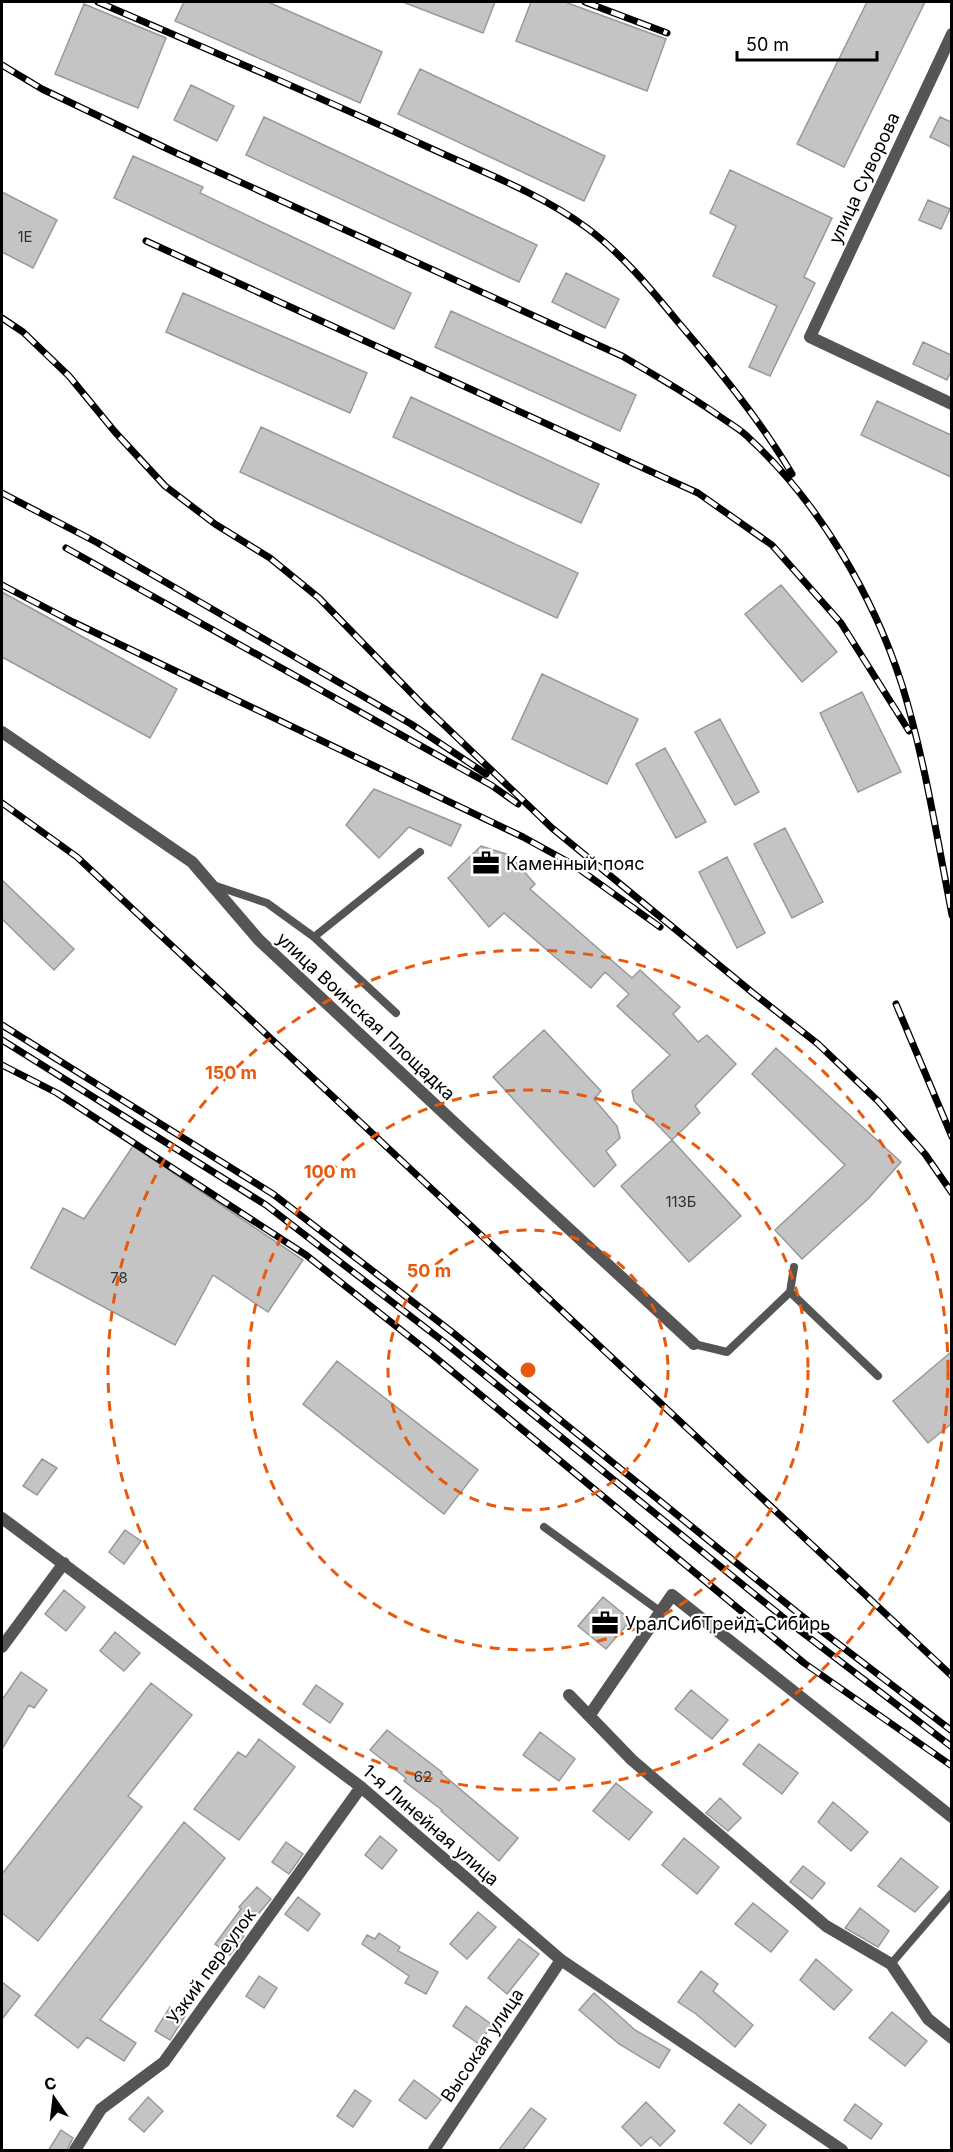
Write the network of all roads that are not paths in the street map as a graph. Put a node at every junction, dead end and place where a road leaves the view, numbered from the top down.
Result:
1 (951, 34) edge
2 (951, 404) edge
3 (2, 732) edge
4 (420, 852) dead end
5 (213, 885) junction
6 (314, 937) junction
7 (396, 1013) dead end
8 (794, 1267) dead end
9 (790, 1292) junction
10 (694, 1344) joint
11 (878, 1376) dead end
12 (2, 1518) edge
13 (544, 1527) dead end
14 (64, 1563) junction
15 (660, 1612) junction
16 (2, 1647) edge
17 (568, 1695) dead end
18 (589, 1716) junction
19 (361, 1787) junction
20 (951, 1817) edge
21 (951, 1893) edge
22 (561, 1960) junction
23 (891, 1964) junction
24 (951, 2038) edge
25 (75, 2151) edge
26 (434, 2151) edge
27 (842, 2151) edge

1 - 2 street, улица Суворова
3 - 5 street, улица Воинская Площадка
4 - 6 lane
5 - 6 lane
5 - 10 street, улица Воинская Площадка
6 - 7 lane
8 - 9 lane
9 - 10 lane
9 - 11 lane
12 - 14 street, 1-я Линейная улица
13 - 15 lane
14 - 16 street
14 - 19 street, 1-я Линейная улица
15 - 18 street
15 - 20 street
17 - 18 street
18 - 23 street
19 - 22 street, 1-я Линейная улица
19 - 25 street, Узкий переулок
21 - 23 lane
22 - 26 street, Высокая улица
22 - 27 street, 1-я Линейная улица
23 - 24 street

